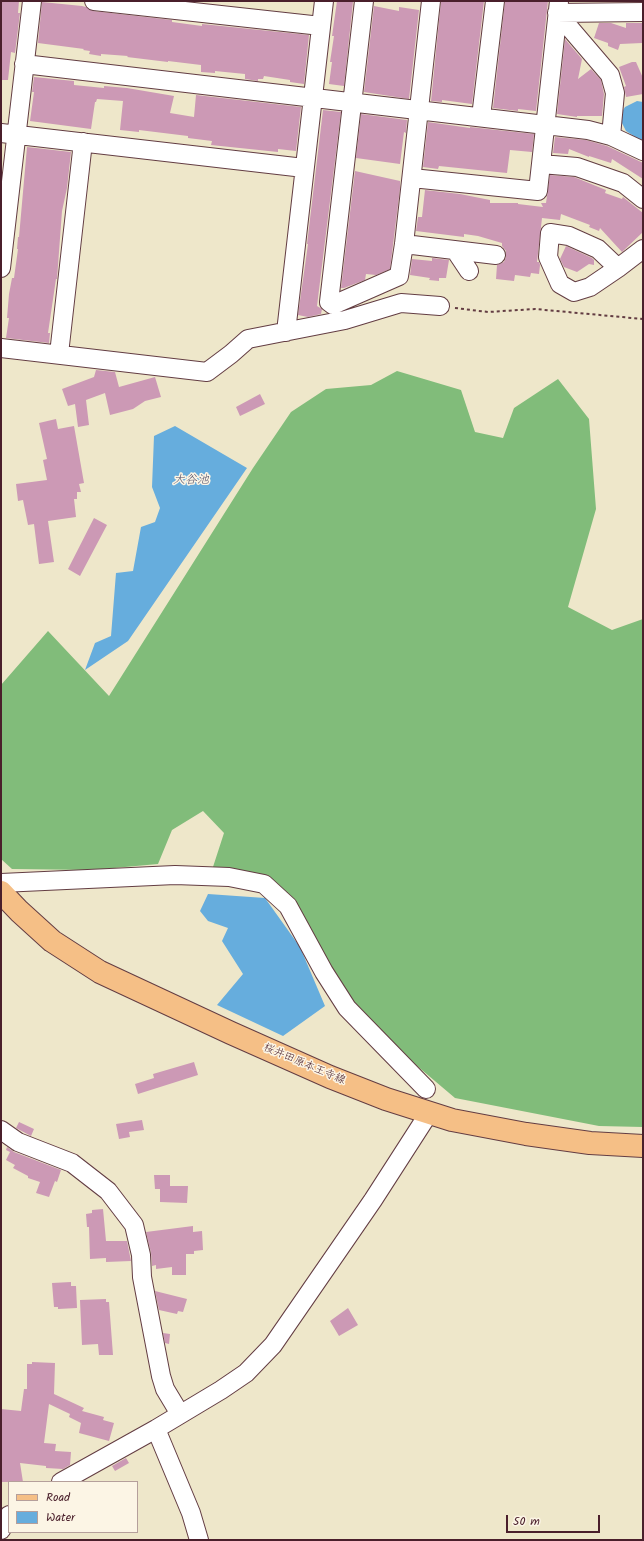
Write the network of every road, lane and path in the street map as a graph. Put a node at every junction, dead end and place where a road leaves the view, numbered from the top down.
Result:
1 (32, 1) edge
2 (94, 1) edge
3 (324, 1) edge
4 (364, 1) edge
5 (431, 1) edge
6 (495, 1) edge
7 (558, 7) edge
8 (643, 12) edge
9 (321, 26) junction
10 (24, 64) junction
11 (313, 98) junction
12 (352, 102) junction
13 (419, 110) junction
14 (481, 117) junction
15 (544, 124) junction
16 (8, 134) edge
17 (611, 136) junction
18 (83, 142) junction
19 (643, 151) edge
20 (541, 164) junction
21 (304, 168) junction
22 (412, 178) junction
23 (643, 199) edge
24 (404, 244) junction
25 (643, 249) edge
26 (455, 250) junction
27 (496, 255) dead end
28 (1, 268) edge
29 (618, 268) dead end
30 (469, 271) dead end
31 (440, 306) joint
32 (643, 319) edge
33 (286, 332) junction
34 (1, 348) edge
35 (59, 354) junction
36 (1, 883) edge
37 (1, 892) edge
38 (426, 1088) dead end
39 (429, 1113) junction
40 (1, 1130) edge
41 (643, 1146) edge
42 (180, 1414) junction
43 (156, 1429) junction
44 (64, 1481) edge
45 (8, 1517) edge
46 (1, 1530) edge
47 (199, 1540) edge

1 - 10 street
2 - 9 street
3 - 9 street
4 - 12 street
5 - 13 street
6 - 14 street
7 - 8 street
7 - 15 street
7 - 17 street
9 - 11 street
10 - 11 street
10 - 16 street
11 - 12 street
11 - 21 street
12 - 13 street
12 - 24 street
13 - 14 street
13 - 22 street
14 - 15 street
15 - 17 street
15 - 20 street
16 - 18 street
16 - 28 street
17 - 19 street
18 - 21 street
18 - 35 street
20 - 22 street
20 - 23 street
21 - 33 street
22 - 24 street
24 - 26 street
25 - 29 street
26 - 27 street
26 - 30 street
31 - 32 path
31 - 33 street
33 - 35 street
34 - 35 street
36 - 38 street
37 - 39 main road, 桜井田原本王寺線
39 - 41 main road, 桜井田原本王寺線
39 - 42 street
40 - 42 street
42 - 43 street
43 - 44 street
43 - 47 street
45 - 46 street

